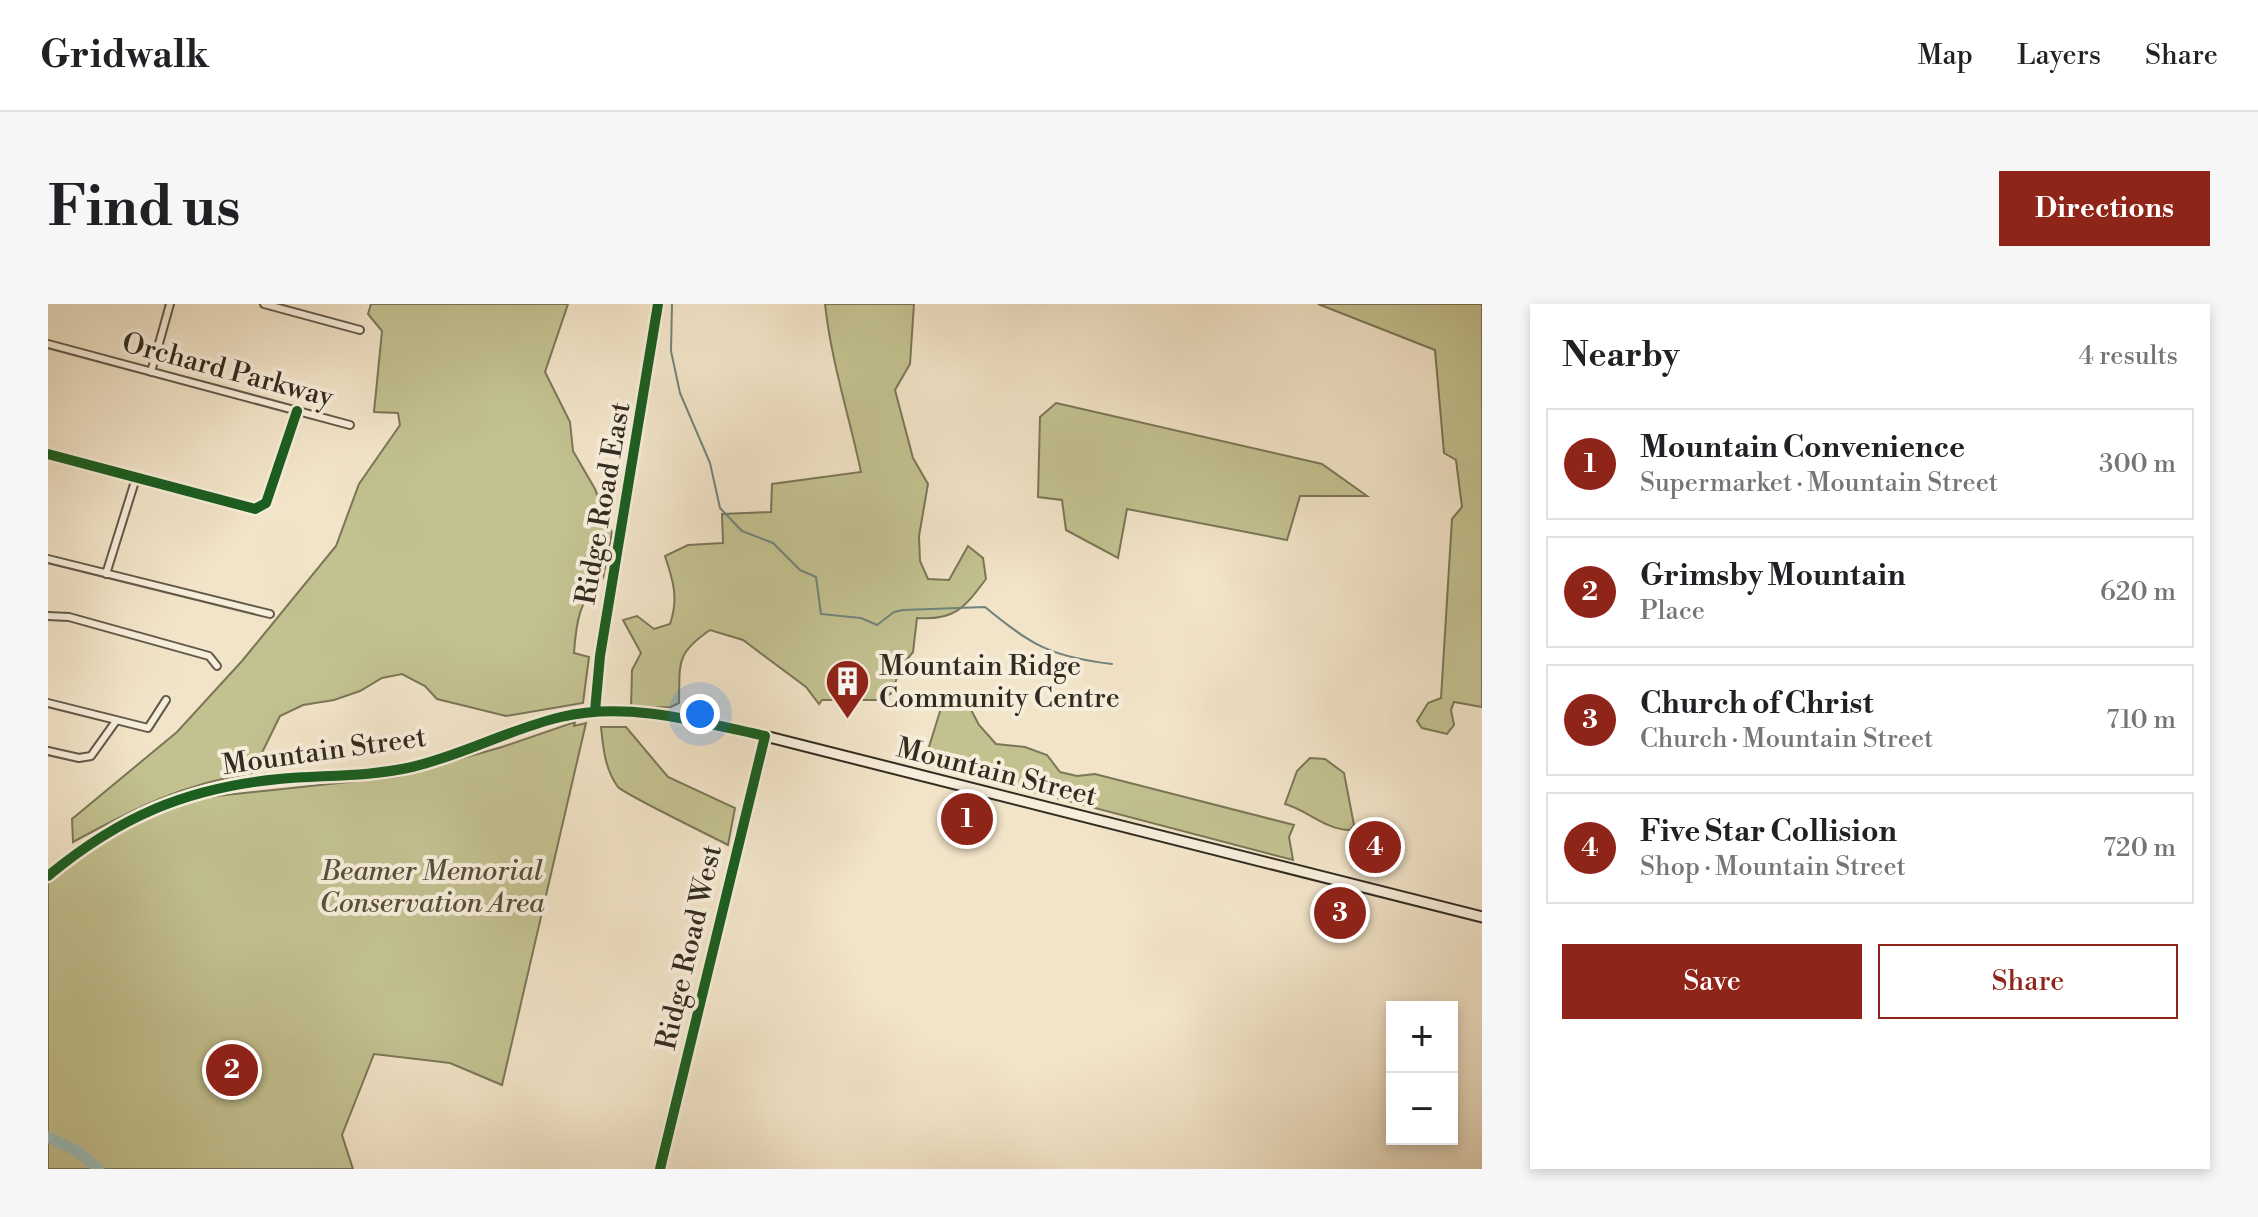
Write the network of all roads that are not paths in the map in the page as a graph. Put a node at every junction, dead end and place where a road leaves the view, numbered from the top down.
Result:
1 (170, 304) edge
2 (264, 304) edge
3 (658, 304) edge
4 (360, 330) dead end
5 (48, 344) edge
6 (151, 372) junction
7 (297, 411) junction
8 (350, 425) dead end
9 (48, 454) edge
10 (136, 478) junction
11 (48, 559) edge
12 (106, 574) junction
13 (270, 614) dead end
14 (48, 616) edge
15 (217, 666) dead end
16 (166, 700) dead end
17 (48, 703) edge
18 (595, 711) junction
19 (116, 721) junction
20 (765, 736) junction
21 (48, 751) edge
22 (48, 876) edge
23 (1482, 917) edge
24 (660, 1169) edge

1 - 6 street
2 - 4 street
3 - 18 main road, Ridge Road East
5 - 6 street, Orchard Parkway
6 - 7 street, Orchard Parkway
7 - 8 street, Orchard Parkway
7 - 10 street
9 - 10 street
10 - 12 street
11 - 12 street
12 - 13 street
14 - 15 street
16 - 19 street
17 - 19 street
18 - 20 main road, Mountain Street
18 - 22 main road, Mountain Street
19 - 21 street
20 - 23 main road, Mountain Street
20 - 24 main road, Ridge Road West

